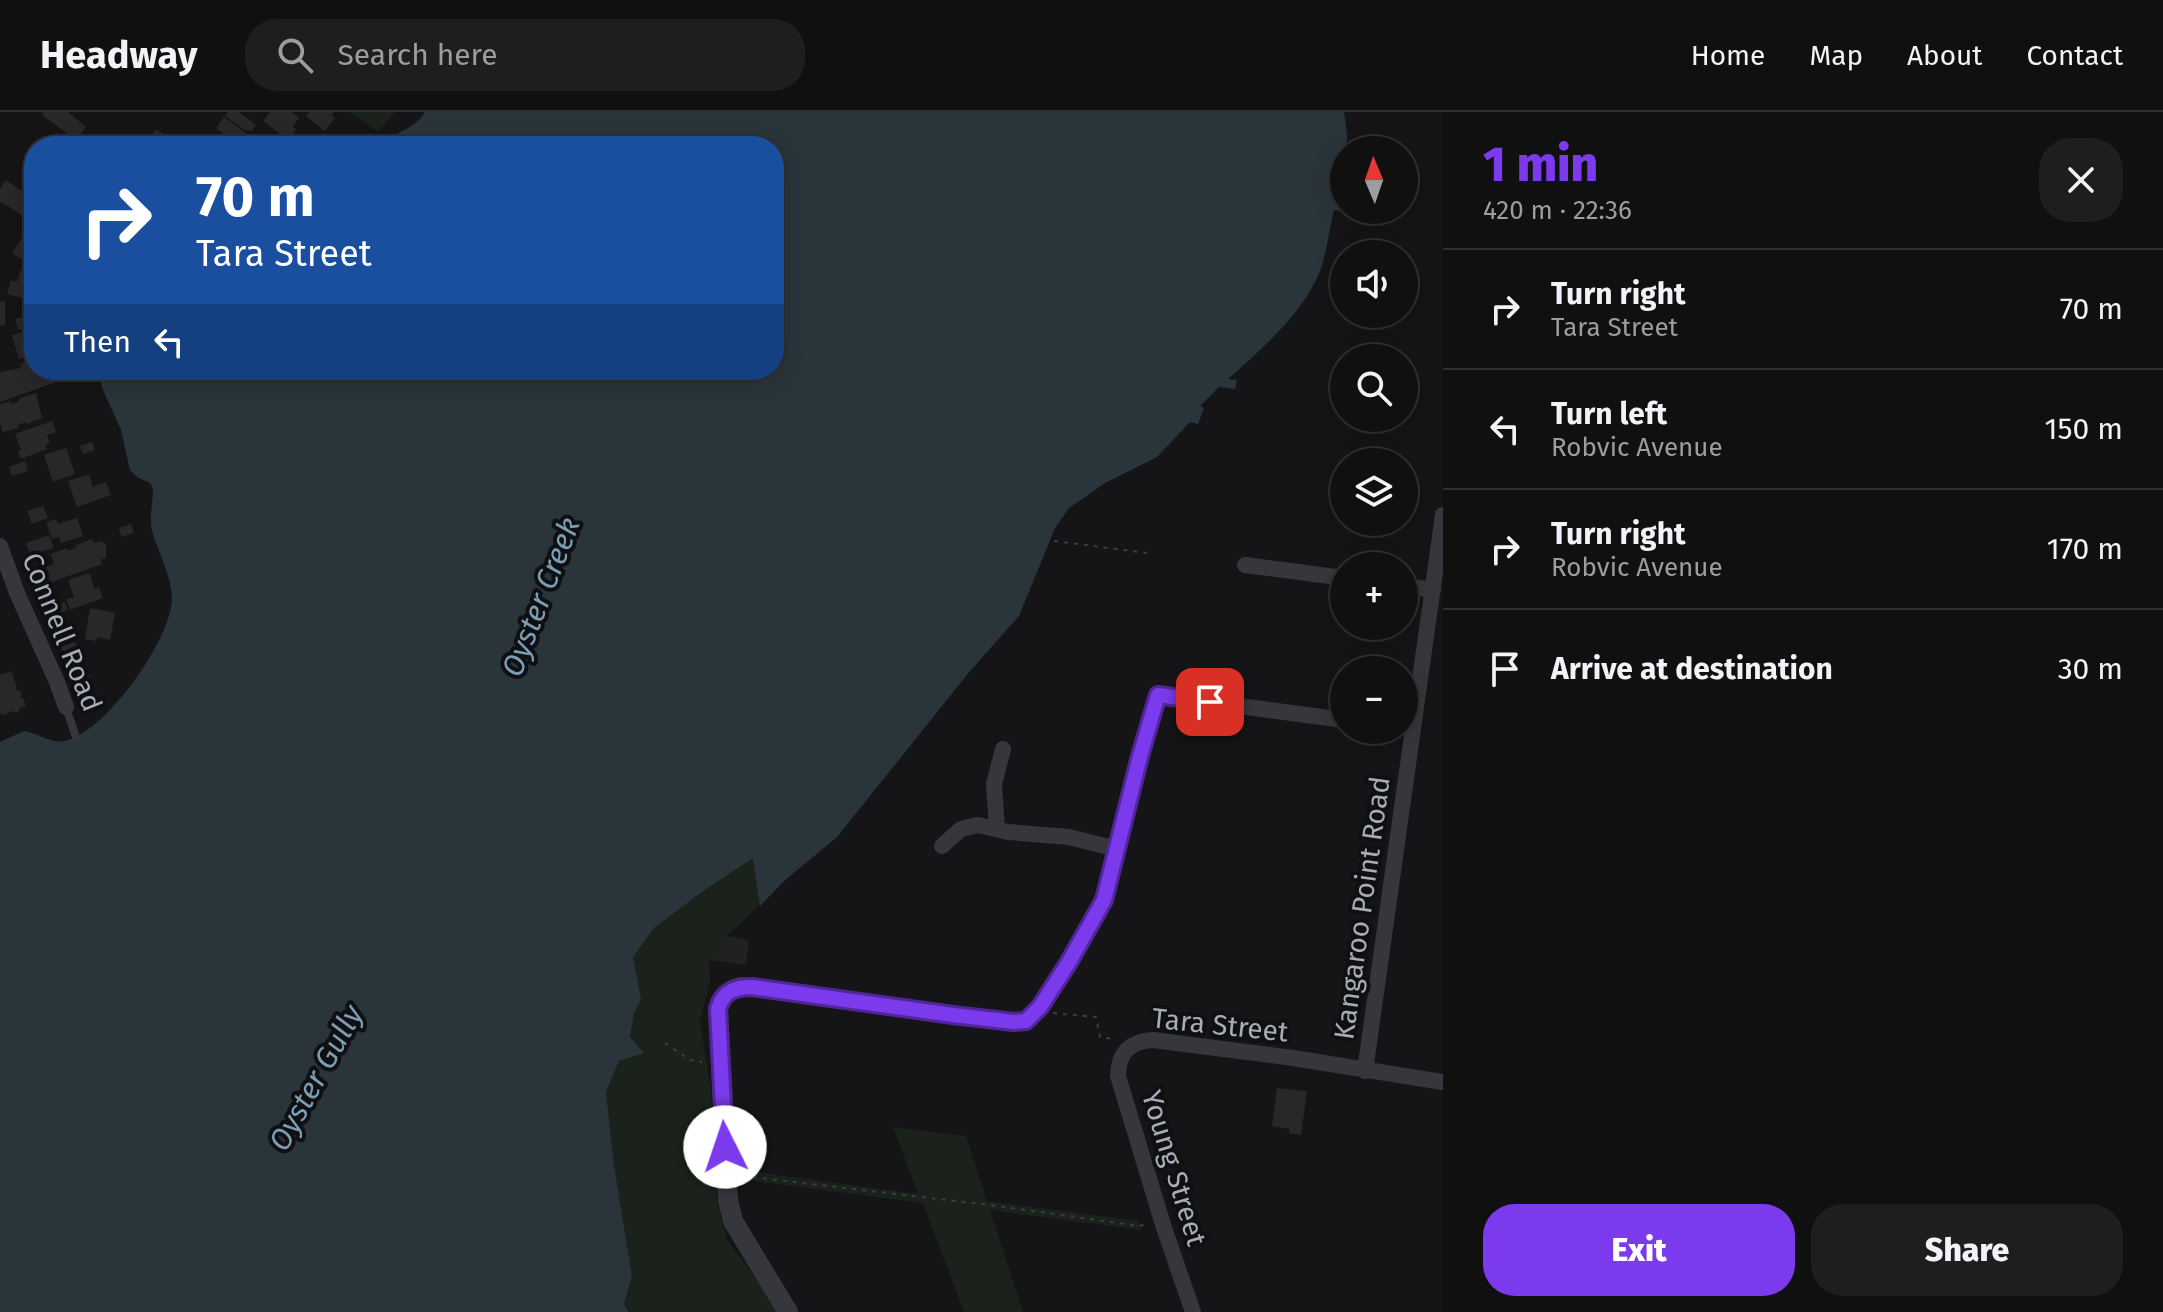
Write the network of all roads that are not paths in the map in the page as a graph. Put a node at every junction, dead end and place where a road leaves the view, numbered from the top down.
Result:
1 (1443, 515) edge
2 (0, 546) edge
3 (1245, 565) dead end
4 (1330, 576) edge
5 (1418, 588) edge
6 (1433, 590) junction
7 (1418, 678) edge
8 (66, 707) joint
9 (1330, 718) edge
10 (76, 737) dead end
11 (1407, 744) edge
12 (1003, 749) dead end
13 (997, 829) junction
14 (942, 846) dead end
15 (1117, 849) junction
16 (741, 987) joint
17 (1135, 1043) joint
18 (1365, 1071) junction
19 (1443, 1082) edge
20 (788, 1312) edge
21 (1193, 1312) edge

1 - 6 street, Kangaroo Point Road
2 - 8 street, Connell Road
3 - 4 street
5 - 6 street
6 - 7 street, Kangaroo Point Road
8 - 10 lane, Connell Road
9 - 15 street
11 - 18 street, Kangaroo Point Road
12 - 13 street
13 - 14 street
13 - 15 street
15 - 16 street
16 - 20 street
17 - 18 street, Tara Street
17 - 21 street, Young Street
18 - 19 street, Tara Street

